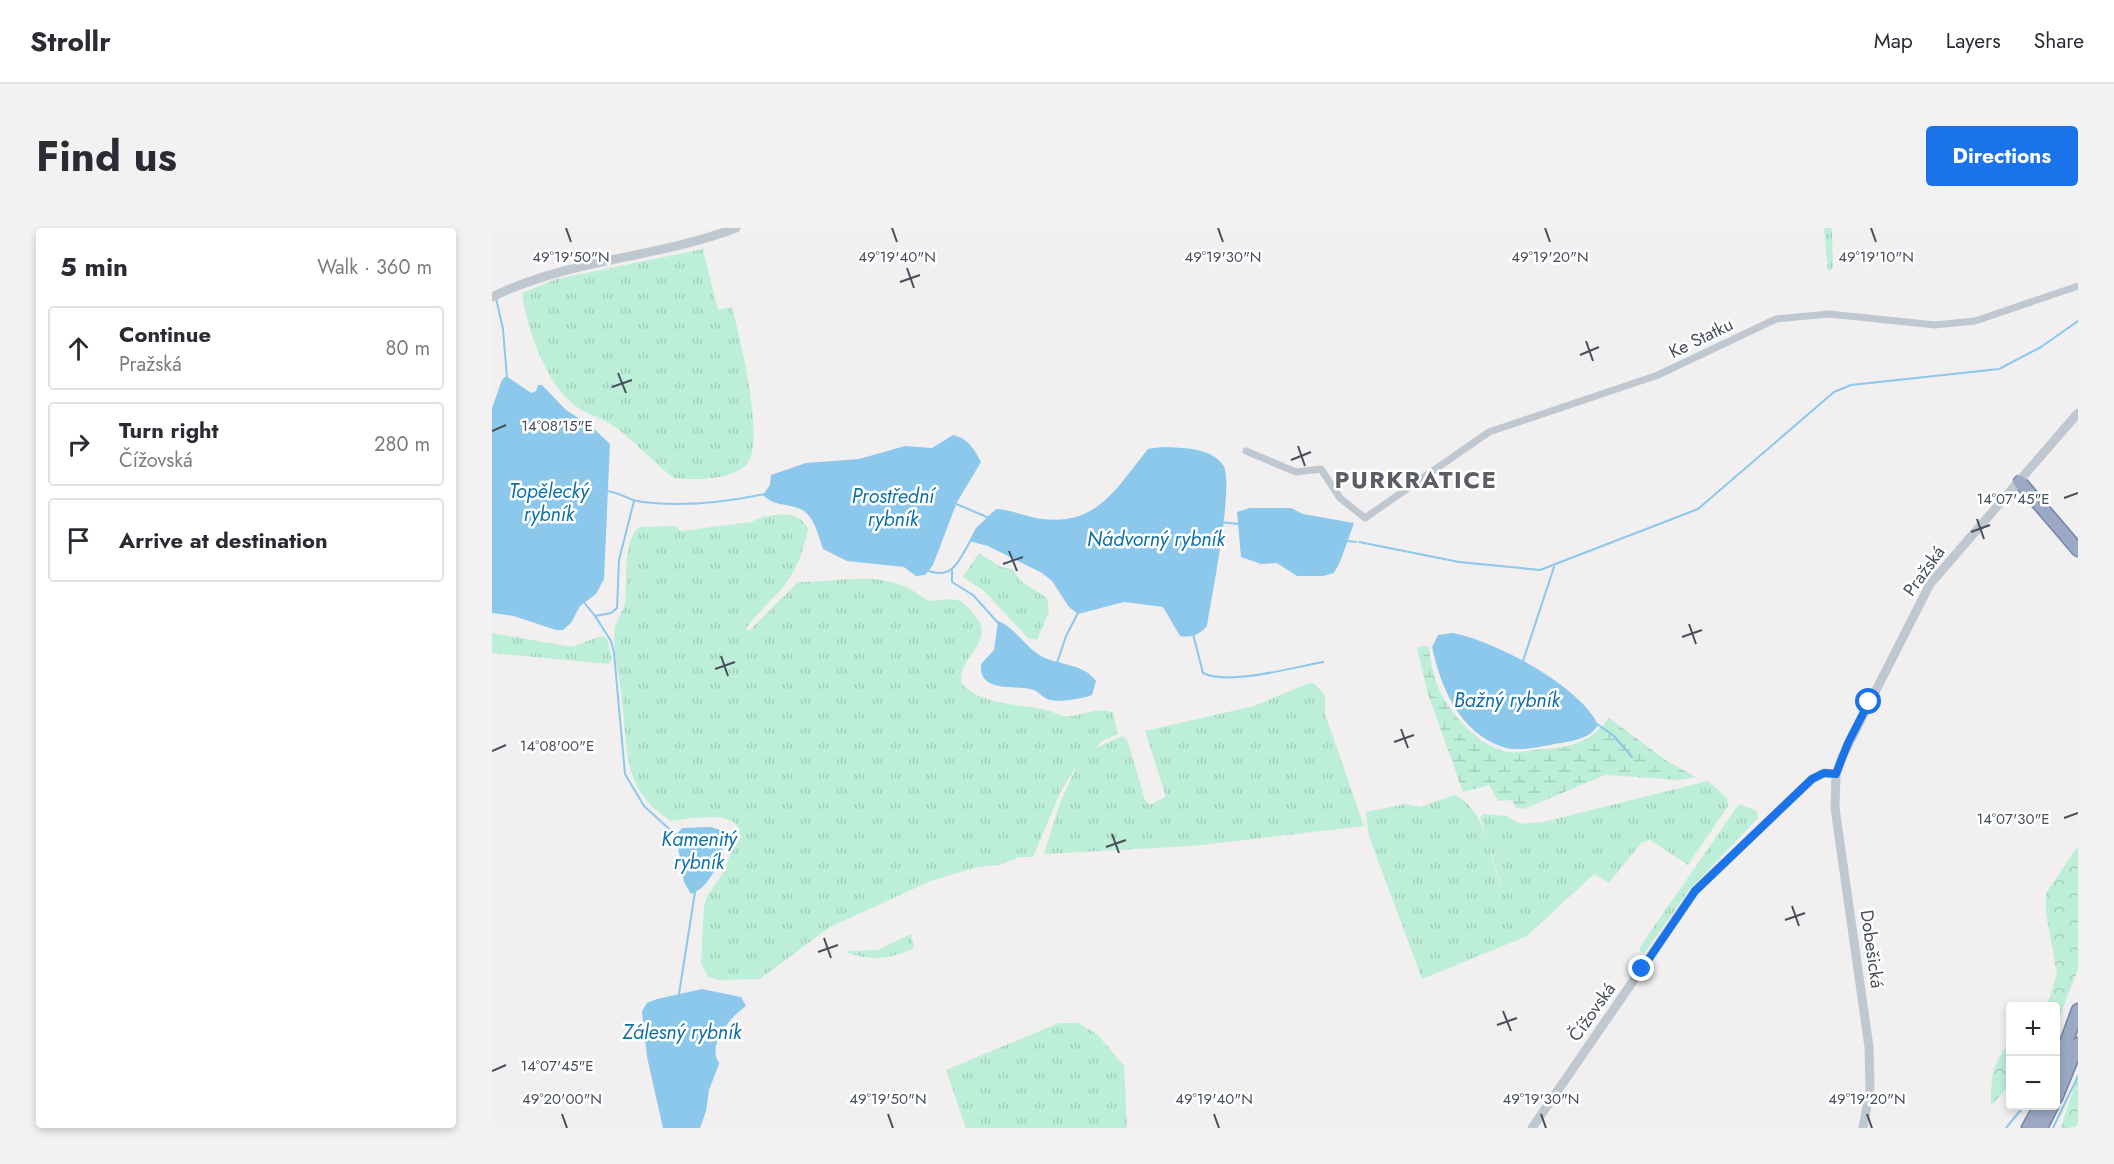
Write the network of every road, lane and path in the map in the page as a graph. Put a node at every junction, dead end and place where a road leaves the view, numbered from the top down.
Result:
1 (736, 228) edge
2 (2078, 286) edge
3 (492, 297) edge
4 (2078, 413) edge
5 (1246, 451) dead end
6 (2020, 482) junction
7 (2078, 550) edge
8 (1836, 774) junction
9 (2078, 1010) edge
10 (2078, 1044) edge
11 (2060, 1057) edge
12 (2060, 1086) edge
13 (2038, 1110) edge
14 (2050, 1110) edge
15 (1532, 1128) edge
16 (1863, 1128) edge
17 (2028, 1128) edge
18 (2041, 1128) edge

1 - 3 street
2 - 5 street, Ke Statku
4 - 6 street, Pražská
6 - 7 highway
6 - 8 street, Pražská
8 - 15 street, Čížovská
8 - 16 street, Dobešická
9 - 11 highway
10 - 12 highway
13 - 17 highway
14 - 18 highway

